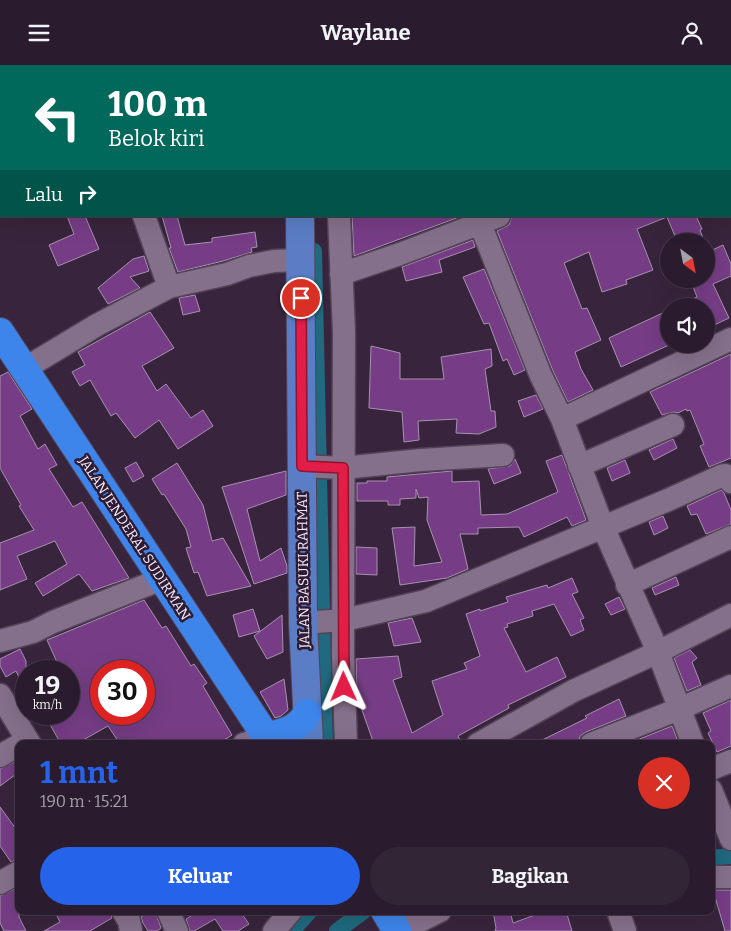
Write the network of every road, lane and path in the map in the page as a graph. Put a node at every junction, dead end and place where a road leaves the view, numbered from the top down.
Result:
1 (144, 217) edge
2 (300, 217) edge
3 (340, 217) edge
4 (485, 219) edge
5 (301, 260) junction
6 (341, 274) junction
7 (169, 287) junction
8 (0, 332) edge
9 (731, 339) edge
10 (24, 369) junction
11 (562, 419) junction
12 (673, 425) dead end
13 (503, 455) dead end
14 (579, 466) junction
15 (309, 467) junction
16 (343, 468) junction
17 (731, 482) edge
18 (603, 527) junction
19 (731, 537) edge
20 (162, 579) junction
21 (627, 585) junction
22 (731, 615) edge
23 (344, 620) junction
24 (310, 623) junction
25 (0, 641) edge
26 (658, 652) junction
27 (731, 686) edge
28 (0, 695) edge
29 (679, 709) junction
30 (307, 713) junction
31 (23, 740) edge
32 (259, 740) edge
33 (263, 740) edge
34 (308, 740) edge
35 (346, 740) edge
36 (490, 740) edge
37 (600, 740) edge
38 (691, 740) edge
39 (15, 748) edge
40 (0, 756) edge
41 (731, 761) edge
42 (715, 767) edge
43 (715, 803) edge
44 (725, 835) edge
45 (15, 874) edge
46 (715, 877) edge
47 (731, 877) edge
48 (0, 883) edge
49 (170, 915) edge
50 (288, 915) edge
51 (427, 915) edge
52 (619, 915) edge
53 (394, 925) edge
54 (177, 931) edge
55 (274, 931) edge
56 (625, 931) edge

1 - 7 street
2 - 5 main road, JALAN BASUKI RAHMAT
3 - 6 street
4 - 6 street
4 - 11 street
5 - 7 street
5 - 15 main road, JALAN BASUKI RAHMAT
6 - 16 street
7 - 10 street
8 - 10 highway, JALAN JENDERAL SUDIRMAN
9 - 11 street
10 - 20 highway, JALAN JENDERAL SUDIRMAN
11 - 14 street
12 - 14 street
13 - 16 street
14 - 18 street
15 - 16 street
15 - 24 main road, JALAN BASUKI RAHMAT
16 - 23 street
17 - 18 street
18 - 21 street
18 - 23 street
19 - 21 street
20 - 25 street
20 - 32 highway, JALAN JENDERAL SUDIRMAN
21 - 26 street
22 - 26 street
23 - 24 street
23 - 35 street
24 - 30 main road, JALAN BASUKI RAHMAT
26 - 29 street
26 - 36 street
27 - 29 street
28 - 31 street
29 - 37 street
29 - 38 street
30 - 33 highway
30 - 34 main road, JALAN BASUKI RAHMAT
39 - 40 street
41 - 42 street
43 - 44 street
45 - 48 street
46 - 47 street
49 - 54 street
50 - 55 street
51 - 53 street
52 - 56 street

